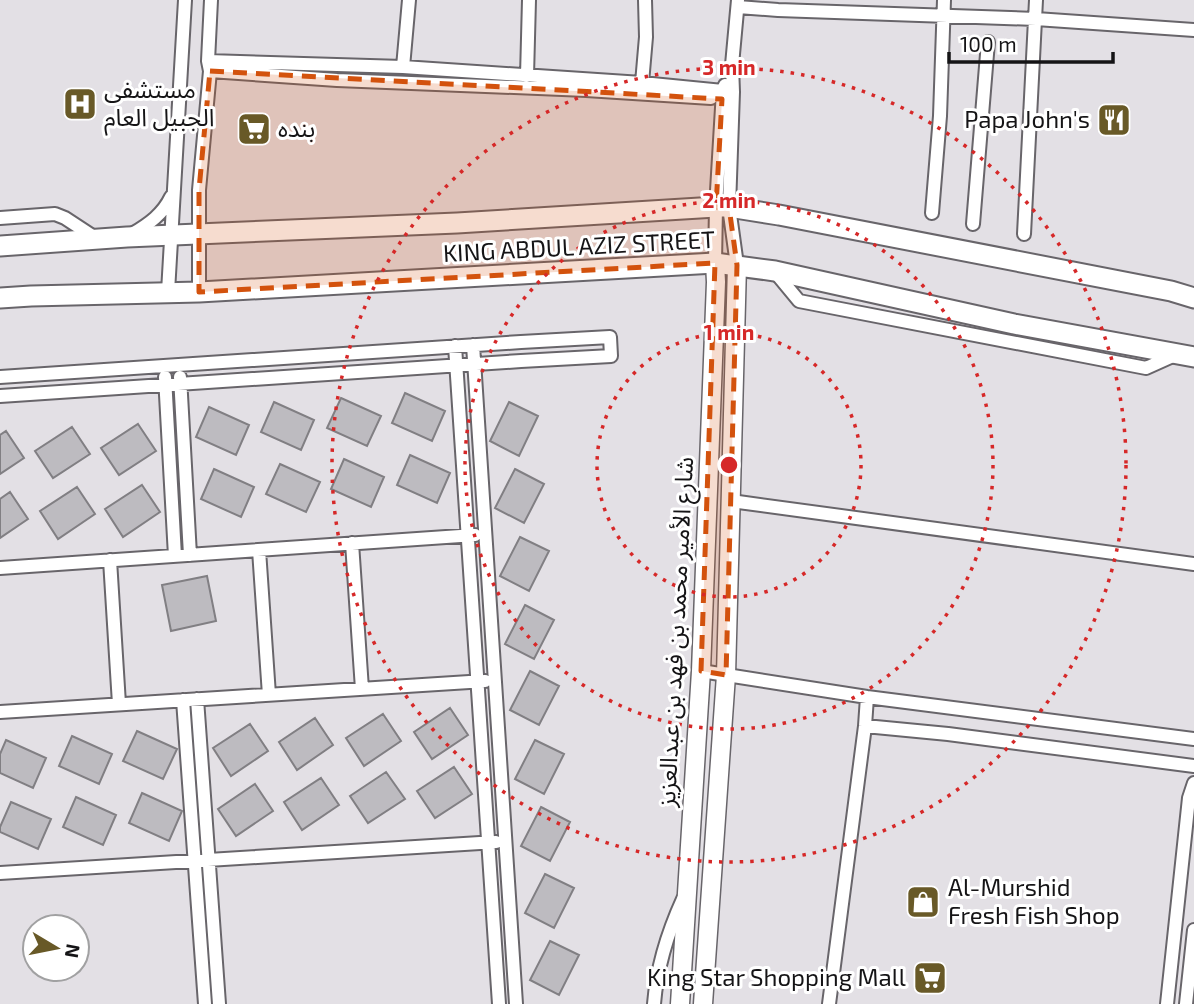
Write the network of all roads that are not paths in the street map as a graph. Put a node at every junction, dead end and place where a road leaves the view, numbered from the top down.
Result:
1 (185, 0) edge
2 (211, 0) edge
3 (409, 0) edge
4 (529, 0) edge
5 (645, 0) edge
6 (944, 0) edge
7 (1036, 0) edge
8 (738, 4) edge
9 (944, 15) junction
10 (1036, 19) junction
11 (1194, 30) edge
12 (988, 42) dead end
13 (209, 66) junction
14 (403, 68) junction
15 (527, 76) junction
16 (642, 83) junction
17 (728, 96) junction
18 (174, 190) junction
19 (722, 207) junction
20 (932, 213) dead end
21 (0, 218) edge
22 (973, 223) dead end
23 (199, 233) junction
24 (1024, 234) dead end
25 (172, 235) junction
26 (127, 237) junction
27 (97, 240) junction
28 (0, 246) edge
29 (715, 263) junction
30 (737, 265) junction
31 (168, 292) junction
32 (199, 292) junction
33 (0, 298) edge
34 (1194, 298) edge
35 (474, 345) junction
36 (455, 346) junction
37 (1186, 355) edge
38 (474, 364) junction
39 (180, 365) junction
40 (457, 365) junction
41 (164, 366) junction
42 (0, 377) edge
43 (181, 384) junction
44 (165, 385) junction
45 (0, 396) edge
46 (731, 501) junction
47 (485, 534) junction
48 (468, 536) junction
49 (352, 543) junction
50 (259, 550) junction
51 (190, 555) junction
52 (175, 556) junction
53 (110, 560) junction
54 (1194, 564) edge
55 (0, 568) edge
56 (701, 671) junction
57 (726, 675) junction
58 (495, 680) junction
59 (478, 682) junction
60 (362, 689) junction
61 (269, 695) junction
62 (867, 697) junction
63 (197, 699) junction
64 (183, 700) junction
65 (120, 704) junction
66 (0, 712) edge
67 (865, 726) junction
68 (1194, 739) edge
69 (1194, 766) edge
70 (1194, 783) edge
71 (506, 841) junction
72 (488, 842) junction
73 (208, 860) junction
74 (194, 861) junction
75 (0, 873) edge
76 (687, 890) junction
77 (1194, 930) edge
78 (205, 1004) edge
79 (219, 1004) edge
80 (499, 1004) edge
81 (516, 1004) edge
82 (653, 1004) edge
83 (680, 1004) edge
84 (702, 1004) edge
85 (829, 1004) edge
86 (1167, 1004) edge
87 (1186, 1004) edge

1 - 18 street
2 - 13 street
3 - 14 street
4 - 15 street
5 - 16 street
6 - 9 street
7 - 10 street
8 - 9 street
8 - 17 street
9 - 10 street
9 - 20 street
10 - 11 street
10 - 24 street
12 - 22 street
13 - 14 street
13 - 17 street
13 - 23 street
14 - 15 street
15 - 16 street
16 - 17 street
17 - 19 street
18 - 25 street
18 - 26 street
19 - 23 main road, KING ABDUL AZIZ STREET
19 - 29 street
19 - 30 street
19 - 34 main road, KING ABDUL AZIZ STREET
21 - 27 street
23 - 25 main road, KING ABDUL AZIZ STREET
23 - 32 street
25 - 26 main road, KING ABDUL AZIZ STREET
25 - 31 street
26 - 27 main road, KING ABDUL AZIZ STREET
27 - 28 main road, KING ABDUL AZIZ STREET
29 - 30 main road, KING ABDUL AZIZ STREET
29 - 32 main road, KING ABDUL AZIZ STREET
29 - 56 main road, شارع الأمير محمد بن فهد بن عبدالعزيز
30 - 37 main road, KING ABDUL AZIZ STREET
30 - 46 main road, شارع الأمير محمد بن فهد بن عبدالعزيز
31 - 32 main road, KING ABDUL AZIZ STREET
31 - 33 main road, KING ABDUL AZIZ STREET
35 - 36 street
35 - 38 street
35 - 38 street
36 - 39 street
36 - 40 street
38 - 40 street
38 - 47 street
39 - 41 street
39 - 43 street
40 - 43 street
40 - 48 street
41 - 42 street
41 - 44 street
43 - 44 street
43 - 51 street
44 - 45 street
44 - 52 street
46 - 54 street
46 - 57 main road, شارع الأمير محمد بن فهد بن عبدالعزيز
47 - 48 street
47 - 58 street
48 - 49 street
48 - 59 street
49 - 50 street
49 - 60 street
50 - 51 street
50 - 61 street
51 - 52 street
52 - 53 street
53 - 55 street
53 - 65 street
56 - 57 street
56 - 76 main road, شارع الأمير محمد بن فهد بن عبدالعزيز
57 - 62 street
57 - 84 main road, شارع الأمير محمد بن فهد بن عبدالعزيز
58 - 59 street
58 - 71 street
59 - 60 street
59 - 72 street
60 - 61 street
61 - 63 street
62 - 67 street
62 - 68 street
63 - 64 street
63 - 73 street
64 - 65 street
64 - 74 street
65 - 66 street
67 - 69 street
67 - 85 street
70 - 86 street
71 - 72 street
71 - 81 street
72 - 73 street
72 - 80 street
73 - 74 street
73 - 79 street
74 - 75 street
74 - 78 street
76 - 82 street
76 - 83 main road, شارع الأمير محمد بن فهد بن عبدالعزيز
77 - 87 street

